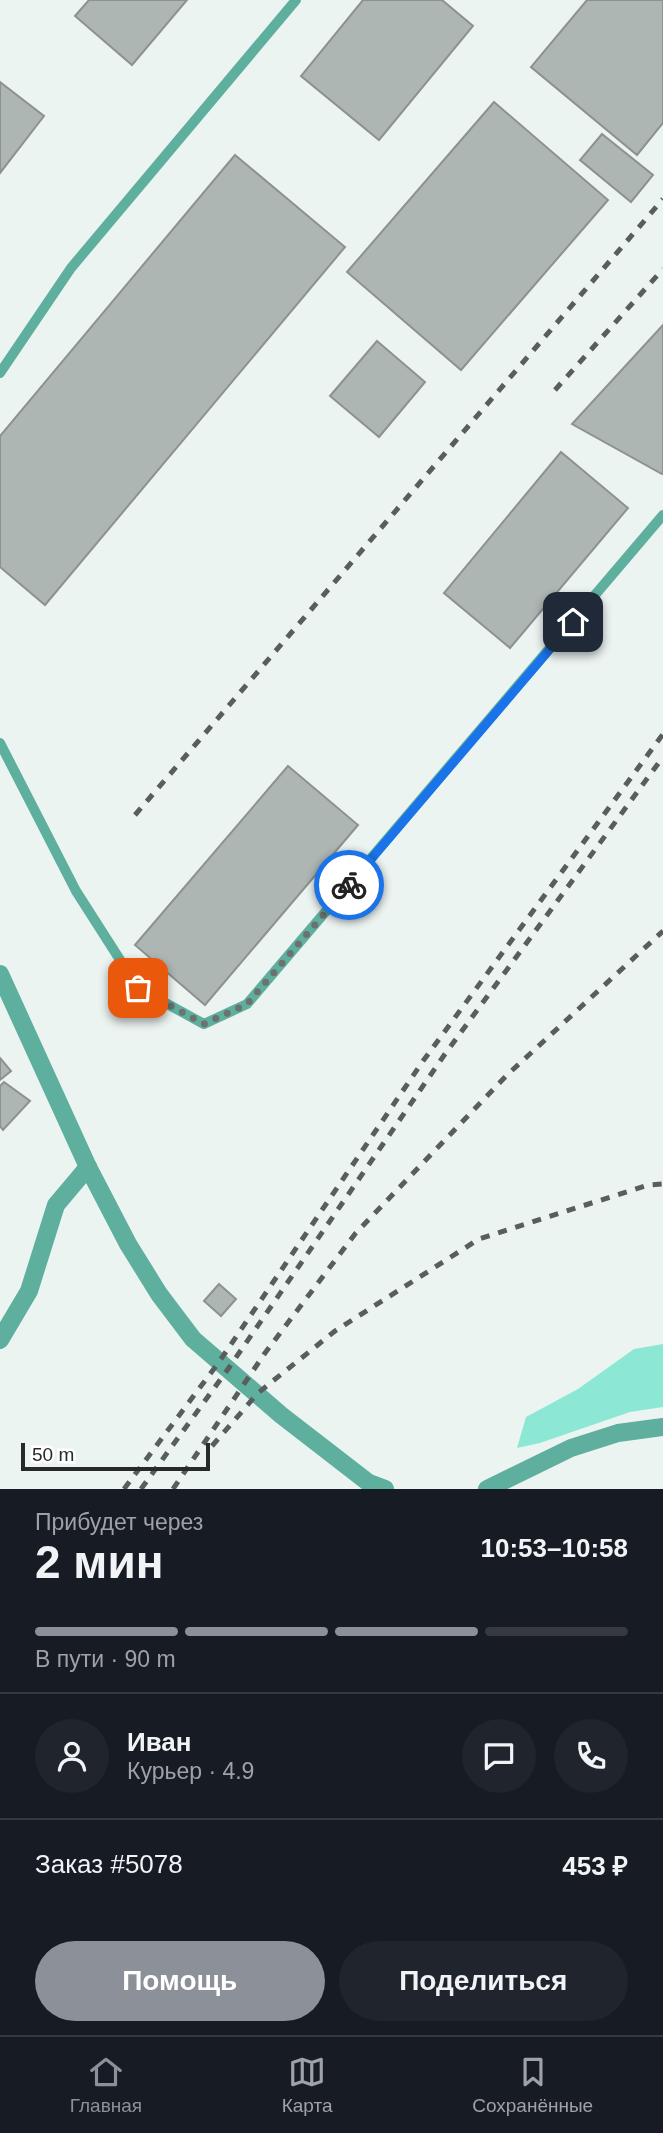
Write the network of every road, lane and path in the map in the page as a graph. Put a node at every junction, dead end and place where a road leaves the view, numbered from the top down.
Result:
1 (296, 0) edge
2 (0, 373) edge
3 (663, 515) edge
4 (0, 743) edge
5 (0, 974) edge
6 (88, 1167) junction
7 (0, 1340) edge
8 (663, 1427) edge
9 (384, 1489) edge
10 (487, 1489) edge

1 - 2 lane
3 - 4 lane
5 - 6 street
6 - 7 street
6 - 9 street
8 - 10 street

